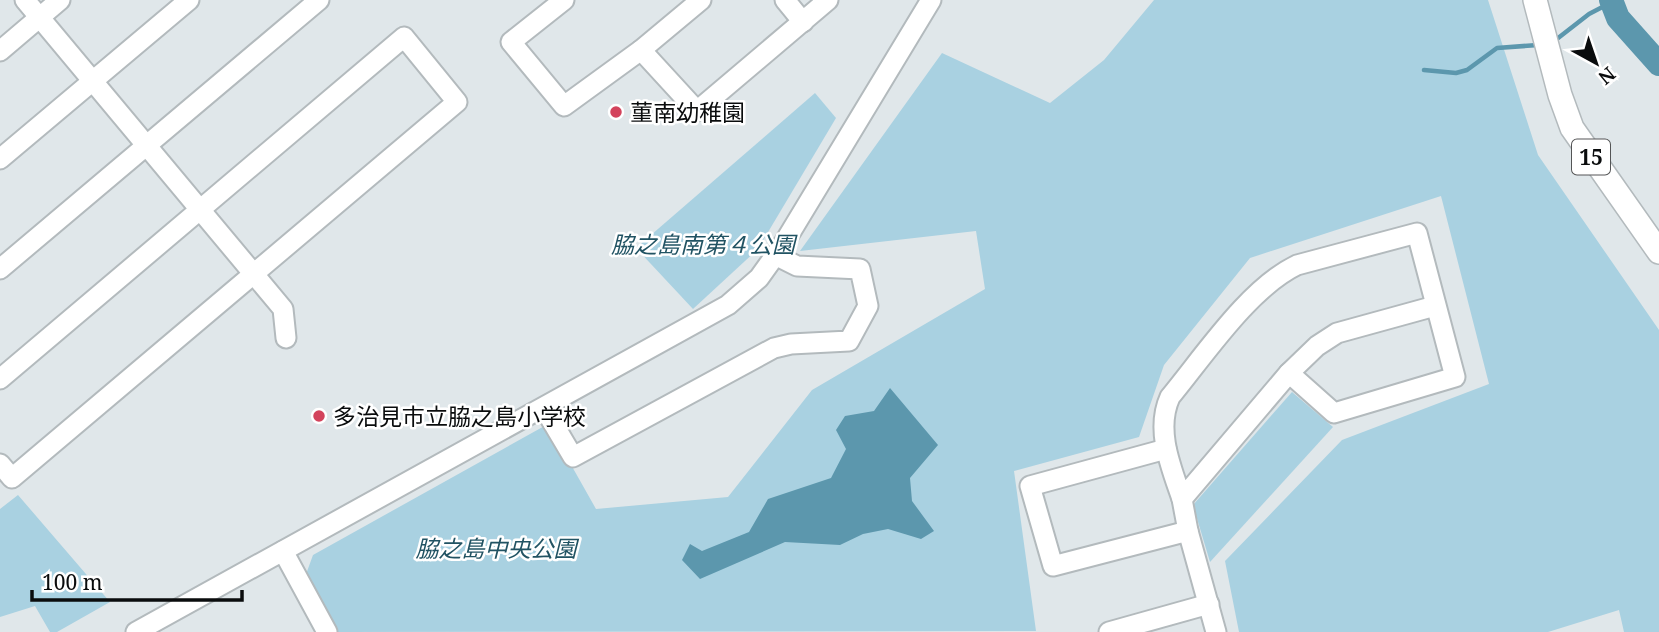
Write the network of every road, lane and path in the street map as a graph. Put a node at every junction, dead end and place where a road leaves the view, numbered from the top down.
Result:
1 (24, 0) edge
2 (60, 0) edge
3 (188, 0) edge
4 (319, 0) edge
5 (564, 0) edge
6 (701, 0) edge
7 (785, 0) edge
8 (828, 0) edge
9 (931, 0) edge
10 (1535, 0) edge
11 (39, 18) junction
12 (803, 22) junction
13 (640, 50) junction
14 (0, 51) edge
15 (93, 81) junction
16 (148, 145) junction
17 (0, 159) edge
18 (200, 210) junction
19 (1659, 252) edge
20 (775, 255) junction
21 (0, 270) edge
22 (255, 274) junction
23 (1435, 306) junction
24 (286, 338) dead end
25 (1289, 373) junction
26 (0, 379) edge
27 (544, 408) junction
28 (1166, 449) junction
29 (0, 464) edge
30 (1182, 499) junction
31 (1188, 531) junction
32 (283, 551) junction
33 (1209, 604) junction
34 (136, 632) edge
35 (327, 632) edge
36 (1109, 632) edge
37 (1216, 632) edge

1 - 11 street
2 - 11 street
3 - 15 street
4 - 16 street
5 - 13 street
6 - 13 street
7 - 12 street
8 - 12 street
9 - 20 street
10 - 19 main road, 15
11 - 14 street
11 - 15 street
12 - 13 street
15 - 16 street
15 - 17 street
16 - 18 street
16 - 21 street
18 - 22 street
18 - 22 street
18 - 26 street
20 - 27 street
20 - 27 street
22 - 24 street
22 - 29 street
23 - 25 street
23 - 25 street
23 - 28 street
25 - 30 street
27 - 32 street
28 - 30 street
28 - 31 street
30 - 31 street
31 - 33 street
32 - 34 street
32 - 35 street
33 - 36 street
33 - 37 street

